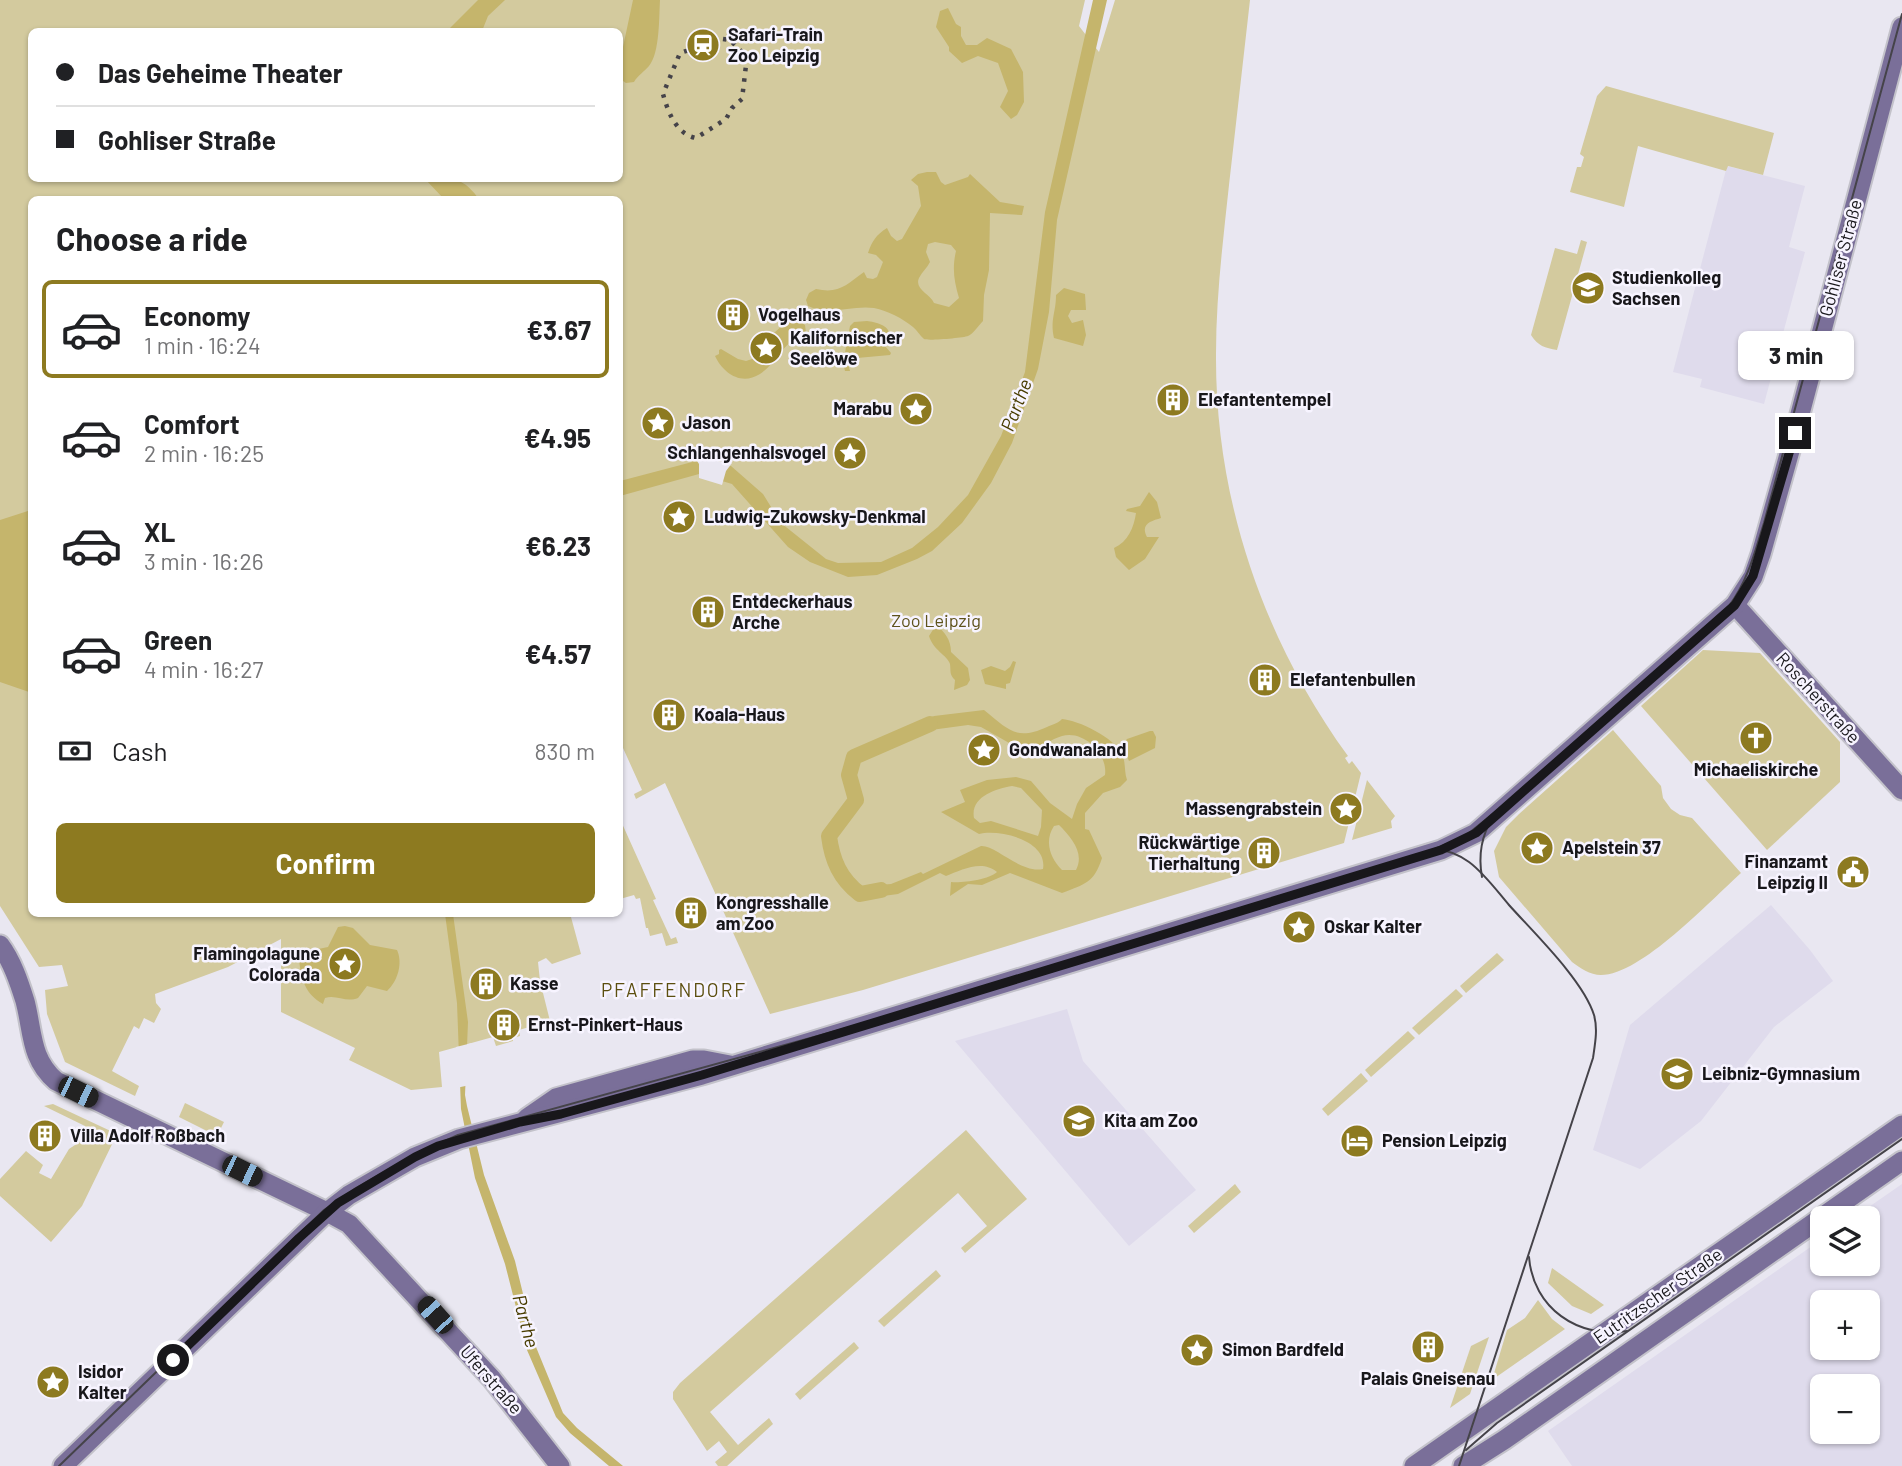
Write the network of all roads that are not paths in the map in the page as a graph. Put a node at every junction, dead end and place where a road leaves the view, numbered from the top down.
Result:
1 (1902, 27) edge
2 (1735, 605) junction
3 (1902, 790) edge
4 (0, 945) edge
5 (1902, 1125) edge
6 (1902, 1161) edge
7 (327, 1212) junction
8 (63, 1466) edge
9 (560, 1466) edge
10 (1414, 1466) edge
11 (1463, 1466) edge

1 - 2 main road, Gohliser Straße
2 - 3 main road, Roscherstraße
2 - 7 main road, Gohliser Straße
4 - 7 main road, Uferstraße
5 - 10 main road, Eutritzscher Straße
6 - 11 main road, Eutritzscher Straße
7 - 8 main road, Gohliser Straße
7 - 9 main road, Uferstraße

